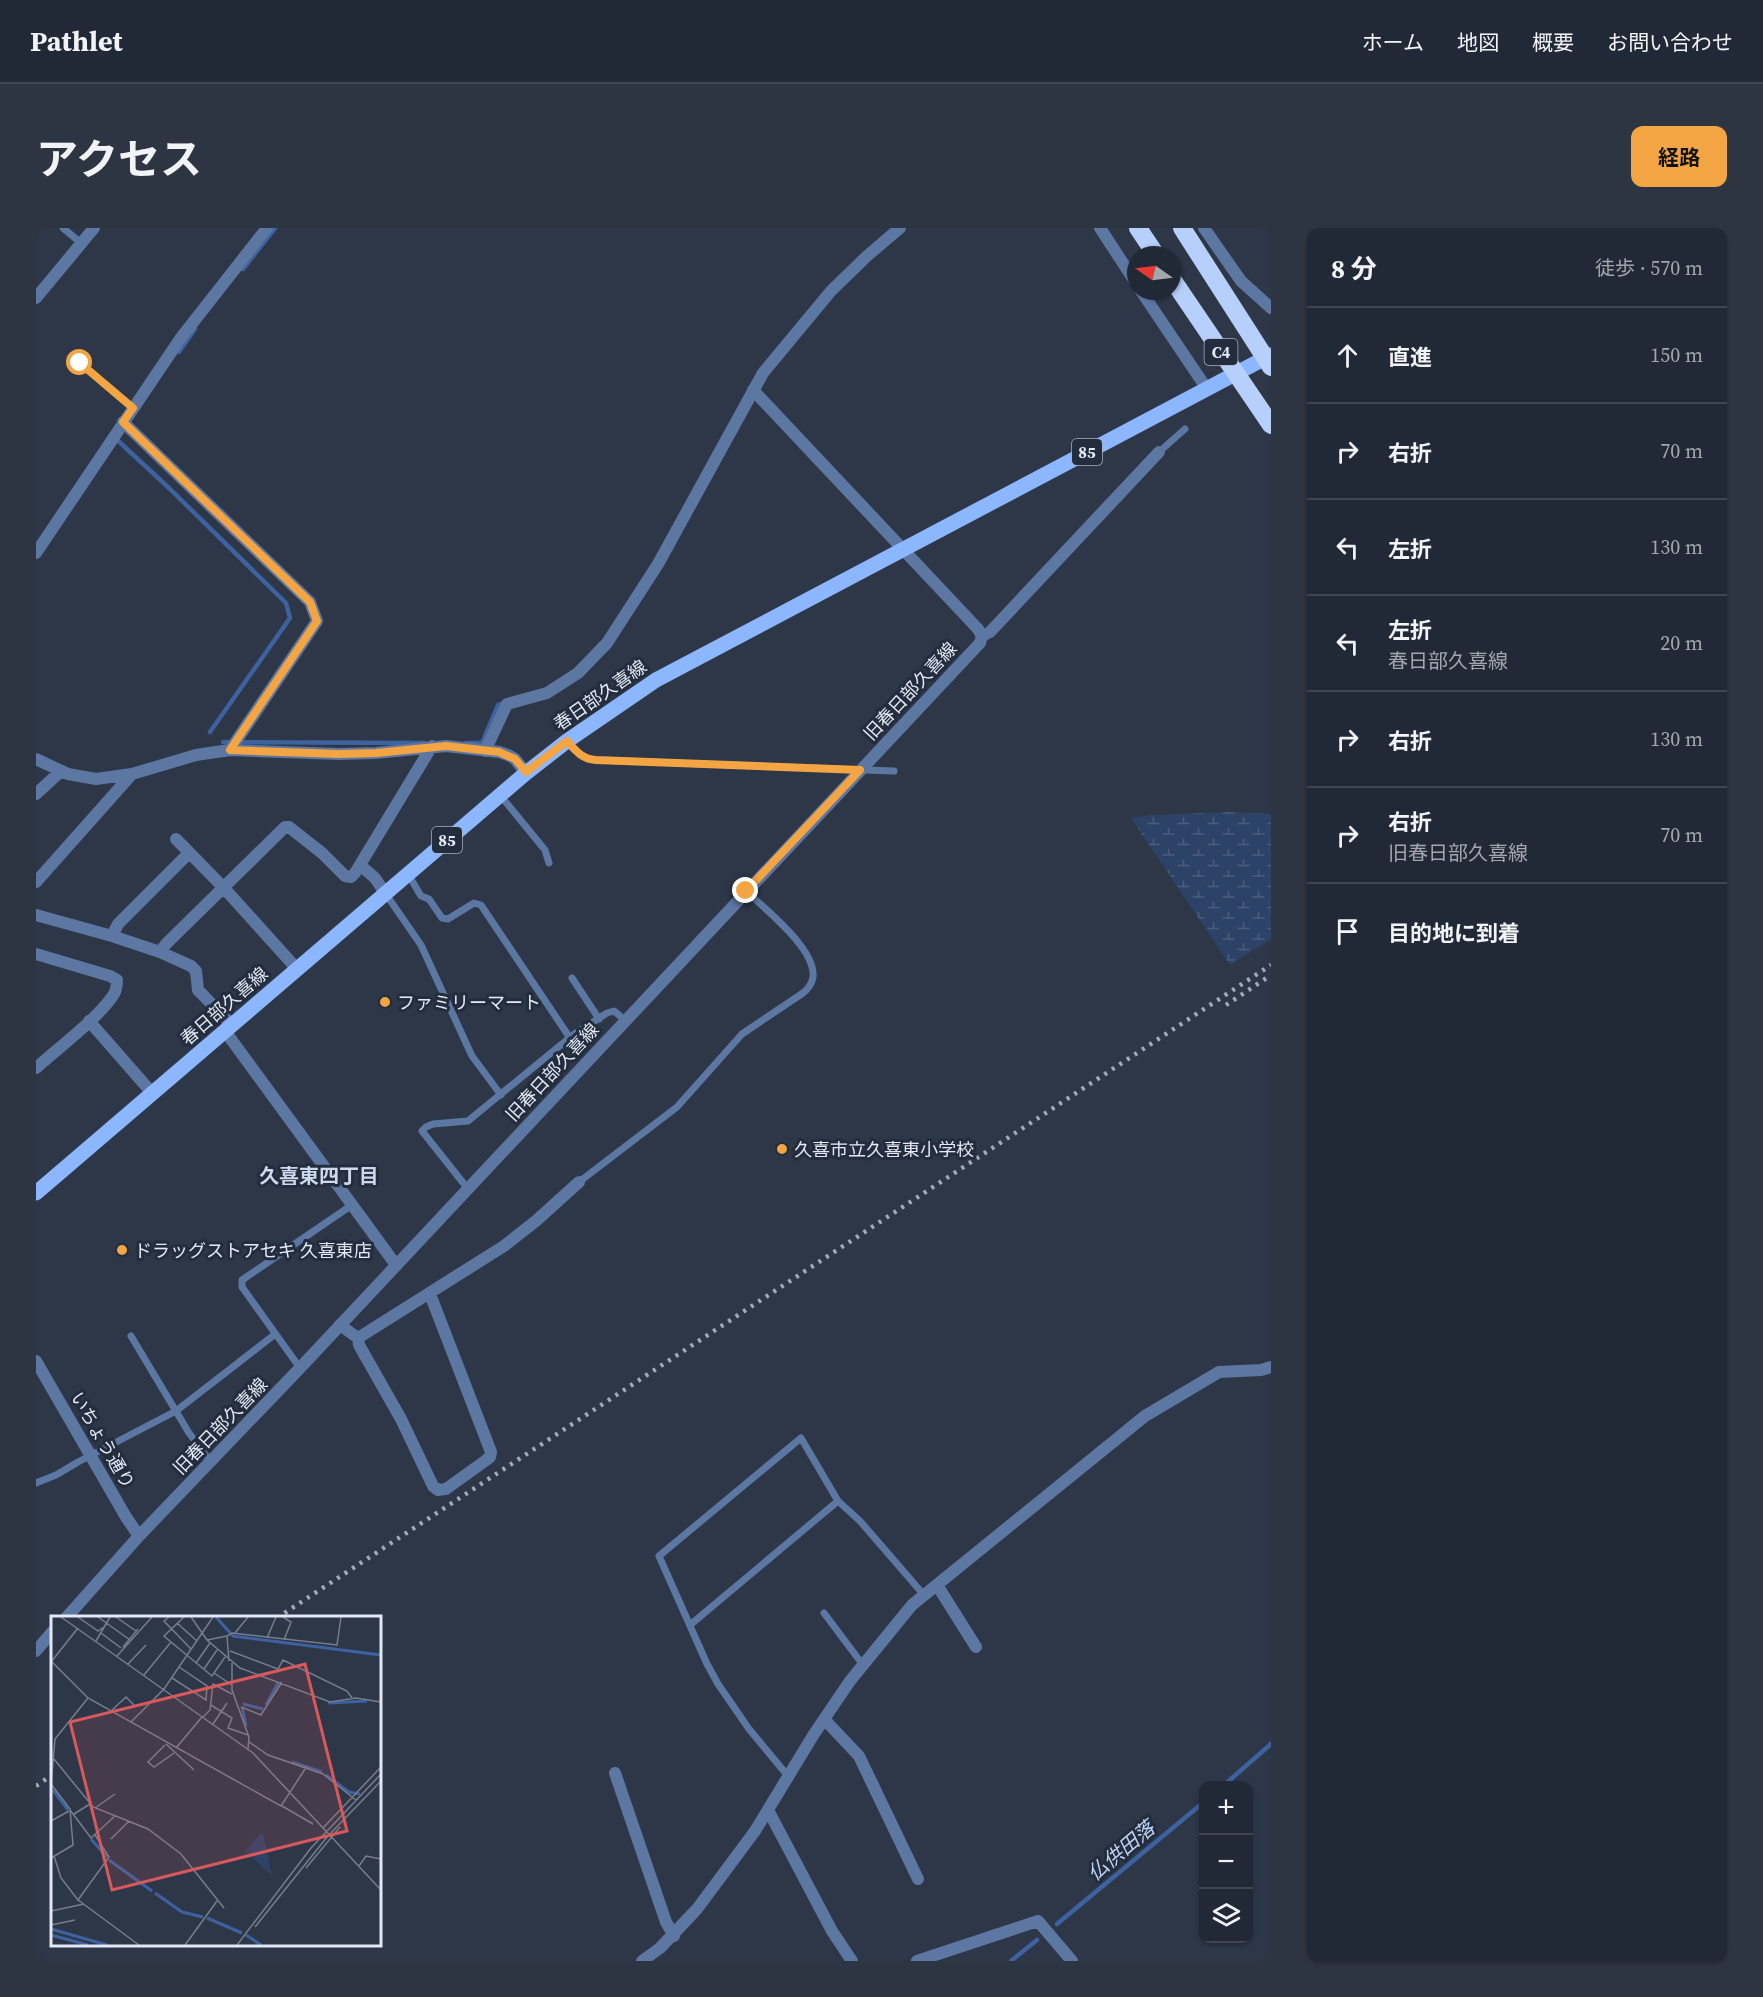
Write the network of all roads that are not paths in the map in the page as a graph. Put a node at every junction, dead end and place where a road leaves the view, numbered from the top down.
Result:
1 (63, 228) edge
2 (94, 228) edge
3 (267, 228) edge
4 (900, 228) edge
5 (1100, 228) edge
6 (1138, 228) edge
7 (1182, 228) edge
8 (1204, 228) edge
9 (81, 243) junction
10 (1150, 246) edge
11 (1127, 269) edge
12 (1181, 292) edge
13 (36, 298) edge
14 (1147, 300) edge
15 (1271, 308) edge
16 (1271, 355) edge
17 (80, 363) dead end
18 (1271, 367) edge
19 (1207, 389) junction
20 (753, 390) junction
21 (133, 408) junction
22 (123, 422) junction
23 (1271, 425) edge
24 (1185, 429) dead end
25 (1159, 452) joint
26 (902, 549) junction
27 (36, 553) edge
28 (982, 636) junction
29 (567, 741) junction
30 (432, 746) junction
31 (230, 750) junction
32 (485, 751) junction
33 (36, 759) edge
34 (860, 770) junction
35 (61, 771) junction
36 (894, 771) dead end
37 (526, 772) junction
38 (132, 774) junction
39 (36, 794) edge
40 (500, 795) junction
41 (176, 839) dead end
42 (189, 853) junction
43 (549, 863) dead end
44 (360, 865) junction
45 (408, 874) junction
46 (36, 882) edge
47 (225, 888) junction
48 (746, 891) junction
49 (385, 893) junction
50 (36, 915) edge
51 (112, 936) junction
52 (160, 952) junction
53 (36, 954) edge
54 (297, 969) junction
55 (572, 978) dead end
56 (599, 1019) junction
57 (625, 1020) junction
58 (89, 1021) junction
59 (229, 1028) junction
60 (570, 1038) junction
61 (36, 1068) edge
62 (153, 1094) junction
63 (501, 1095) junction
64 (579, 1182) joint
65 (468, 1189) junction
66 (36, 1193) edge
67 (352, 1205) junction
68 (396, 1265) junction
69 (430, 1294) junction
70 (340, 1325) junction
71 (274, 1335) junction
72 (131, 1336) dead end
73 (358, 1338) junction
74 (36, 1361) edge
75 (1271, 1367) edge
76 (300, 1368) junction
77 (175, 1411) junction
78 (92, 1455) junction
79 (211, 1462) junction
80 (36, 1482) edge
81 (838, 1501) junction
82 (139, 1536) junction
83 (937, 1585) junction
84 (924, 1595) junction
85 (824, 1613) dead end
86 (67, 1616) edge
87 (690, 1625) junction
88 (51, 1633) edge
89 (976, 1647) dead end
90 (36, 1651) edge
91 (863, 1665) junction
92 (824, 1719) junction
93 (615, 1773) dead end
94 (788, 1776) junction
95 (768, 1810) junction
96 (918, 1879) dead end
97 (674, 1936) junction
98 (642, 1961) edge
99 (852, 1961) edge
100 (917, 1961) edge
101 (1072, 1961) edge

1 - 9 lane
2 - 9 street
3 - 21 street
4 - 20 street
5 - 11 street
6 - 10 highway
7 - 18 highway, C4
8 - 15 street
9 - 13 street
12 - 23 highway, C4
14 - 19 street
16 - 19 main road, 春日部久喜線 / 85
17 - 21 lane
19 - 26 main road, 春日部久喜線 / 85
20 - 26 street, 旧春日部久喜線
20 - 32 street
21 - 22 street
22 - 27 street
22 - 31 street
24 - 25 lane
25 - 28 street
26 - 28 street, 旧春日部久喜線
26 - 29 main road, 春日部久喜線 / 85
28 - 34 street, 旧春日部久喜線
29 - 34 lane
29 - 37 main road, 春日部久喜線 / 85
30 - 31 street
30 - 32 street
30 - 44 street
31 - 38 street
32 - 37 street
33 - 35 street
34 - 36 lane
34 - 48 street, 旧春日部久喜線
35 - 38 street
35 - 39 street
37 - 40 main road, 春日部久喜線 / 85
38 - 46 street
40 - 43 lane
40 - 45 main road, 春日部久喜線 / 85
41 - 42 street
42 - 47 street
42 - 51 street
44 - 47 street
44 - 49 street
45 - 49 main road, 春日部久喜線 / 85
45 - 60 lane
47 - 52 street
47 - 54 street
48 - 57 street, 旧春日部久喜線
48 - 64 lane
49 - 54 main road, 春日部久喜線 / 85
49 - 63 lane
50 - 51 street
51 - 52 street
52 - 59 street
53 - 58 street
54 - 59 main road, 春日部久喜線 / 85
55 - 56 lane
56 - 57 lane
56 - 60 lane
57 - 65 street, 旧春日部久喜線
58 - 61 street
58 - 62 street
59 - 62 main road, 春日部久喜線 / 85
59 - 67 street
60 - 63 lane
62 - 66 main road, 春日部久喜線 / 85
63 - 65 lane
64 - 69 street
65 - 68 street, 旧春日部久喜線
67 - 68 street
67 - 71 lane
68 - 70 street, 旧春日部久喜線
69 - 73 street
69 - 73 street
70 - 73 street
70 - 76 street, 旧春日部久喜線
71 - 76 lane
71 - 77 lane
72 - 77 lane
74 - 78 street, いちょう通り
75 - 83 street
76 - 79 street, 旧春日部久喜線
77 - 78 lane
77 - 79 lane
78 - 80 lane
78 - 82 street, いちょう通り
79 - 82 street, 旧春日部久喜線
81 - 84 lane
81 - 87 lane
81 - 87 lane
82 - 86 street, 旧春日部久喜線
83 - 84 street
83 - 89 street
84 - 91 street
85 - 91 lane
87 - 94 lane
88 - 90 street
91 - 92 street
92 - 94 street
92 - 96 street
93 - 97 street
94 - 95 street
95 - 97 street
95 - 99 street
97 - 98 street
100 - 101 street

